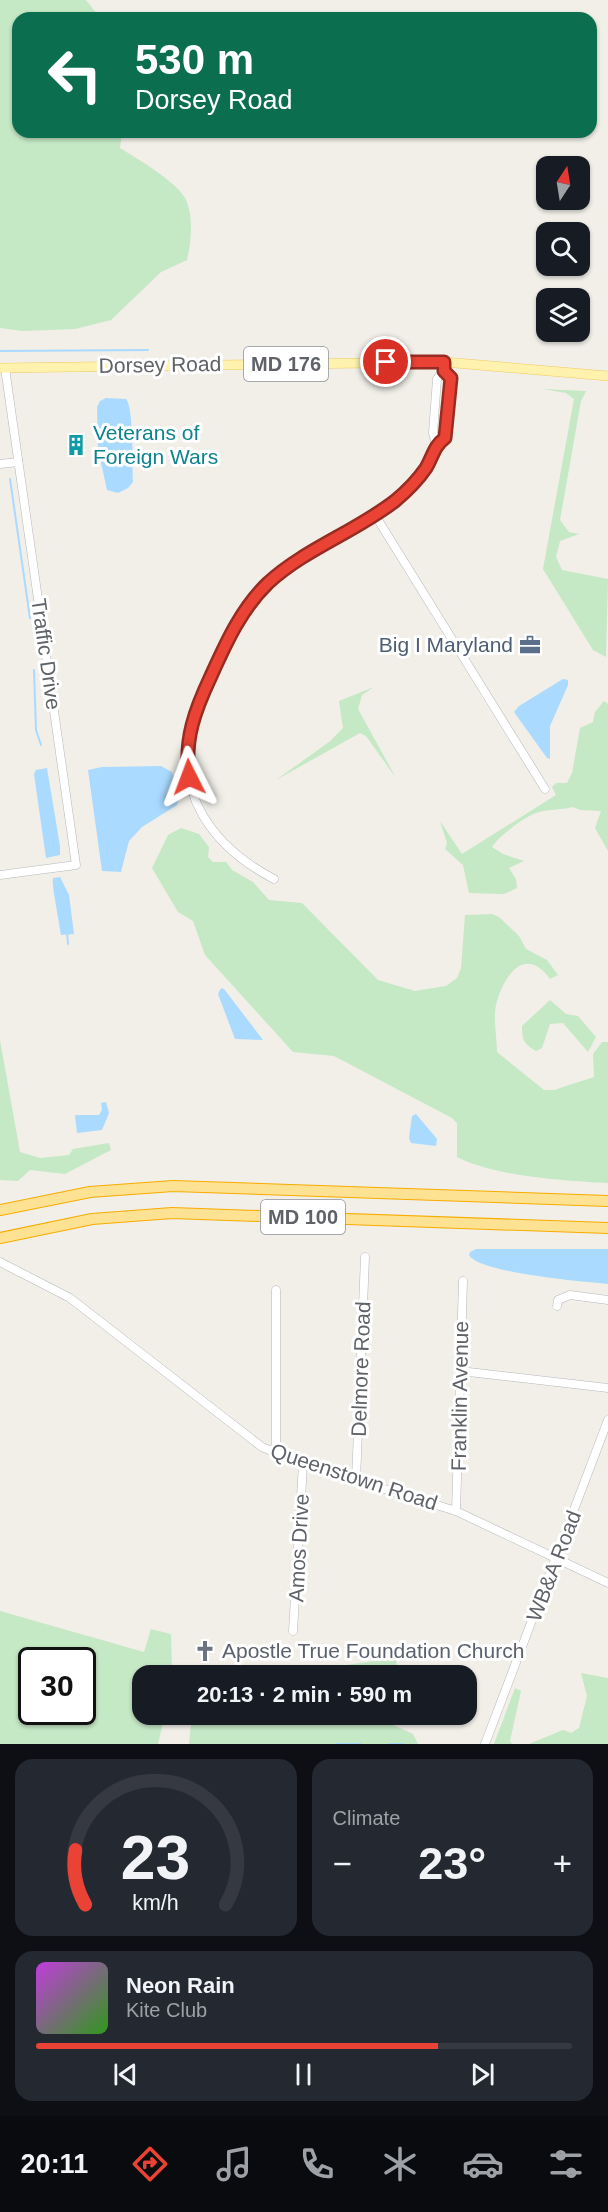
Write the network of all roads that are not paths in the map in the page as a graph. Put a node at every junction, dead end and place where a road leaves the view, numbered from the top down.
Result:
1 (444, 367) junction
2 (2, 368) edge
3 (608, 376) edge
4 (436, 444) junction
5 (18, 462) junction
6 (0, 464) edge
7 (375, 515) junction
8 (545, 789) dead end
9 (0, 875) edge
10 (274, 879) dead end
11 (608, 1201) edge
12 (0, 1210) edge
13 (608, 1228) edge
14 (0, 1238) edge
15 (364, 1257) dead end
16 (0, 1262) edge
17 (463, 1281) dead end
18 (276, 1290) dead end
19 (608, 1300) edge
20 (557, 1306) dead end
21 (460, 1371) junction
22 (608, 1388) edge
23 (608, 1420) edge
24 (276, 1454) junction
25 (303, 1464) junction
26 (356, 1480) junction
27 (456, 1511) junction
28 (556, 1559) junction
29 (608, 1583) edge
30 (293, 1631) dead end
31 (485, 1744) edge

1 - 2 main road, Dorsey Road / MD 176
1 - 3 main road, Dorsey Road / MD 176
1 - 4 street
1 - 4 street
2 - 5 street, Traffic Drive
4 - 7 street
5 - 6 street
5 - 9 street, Traffic Drive
7 - 8 street
7 - 10 street
11 - 12 highway, MD 100
13 - 14 highway, MD 100
15 - 26 street, Delmore Road
16 - 24 street, Queenstown Road
17 - 21 street, Franklin Avenue
18 - 24 street
19 - 20 street
21 - 22 street
21 - 27 street, Franklin Avenue
23 - 28 street, WB&A Road
24 - 25 street, Queenstown Road
25 - 26 street, Queenstown Road
25 - 30 street, Amos Drive
26 - 27 street, Queenstown Road
27 - 28 street, Queenstown Road
28 - 29 street, Queenstown Road
28 - 31 street, WB&A Road

